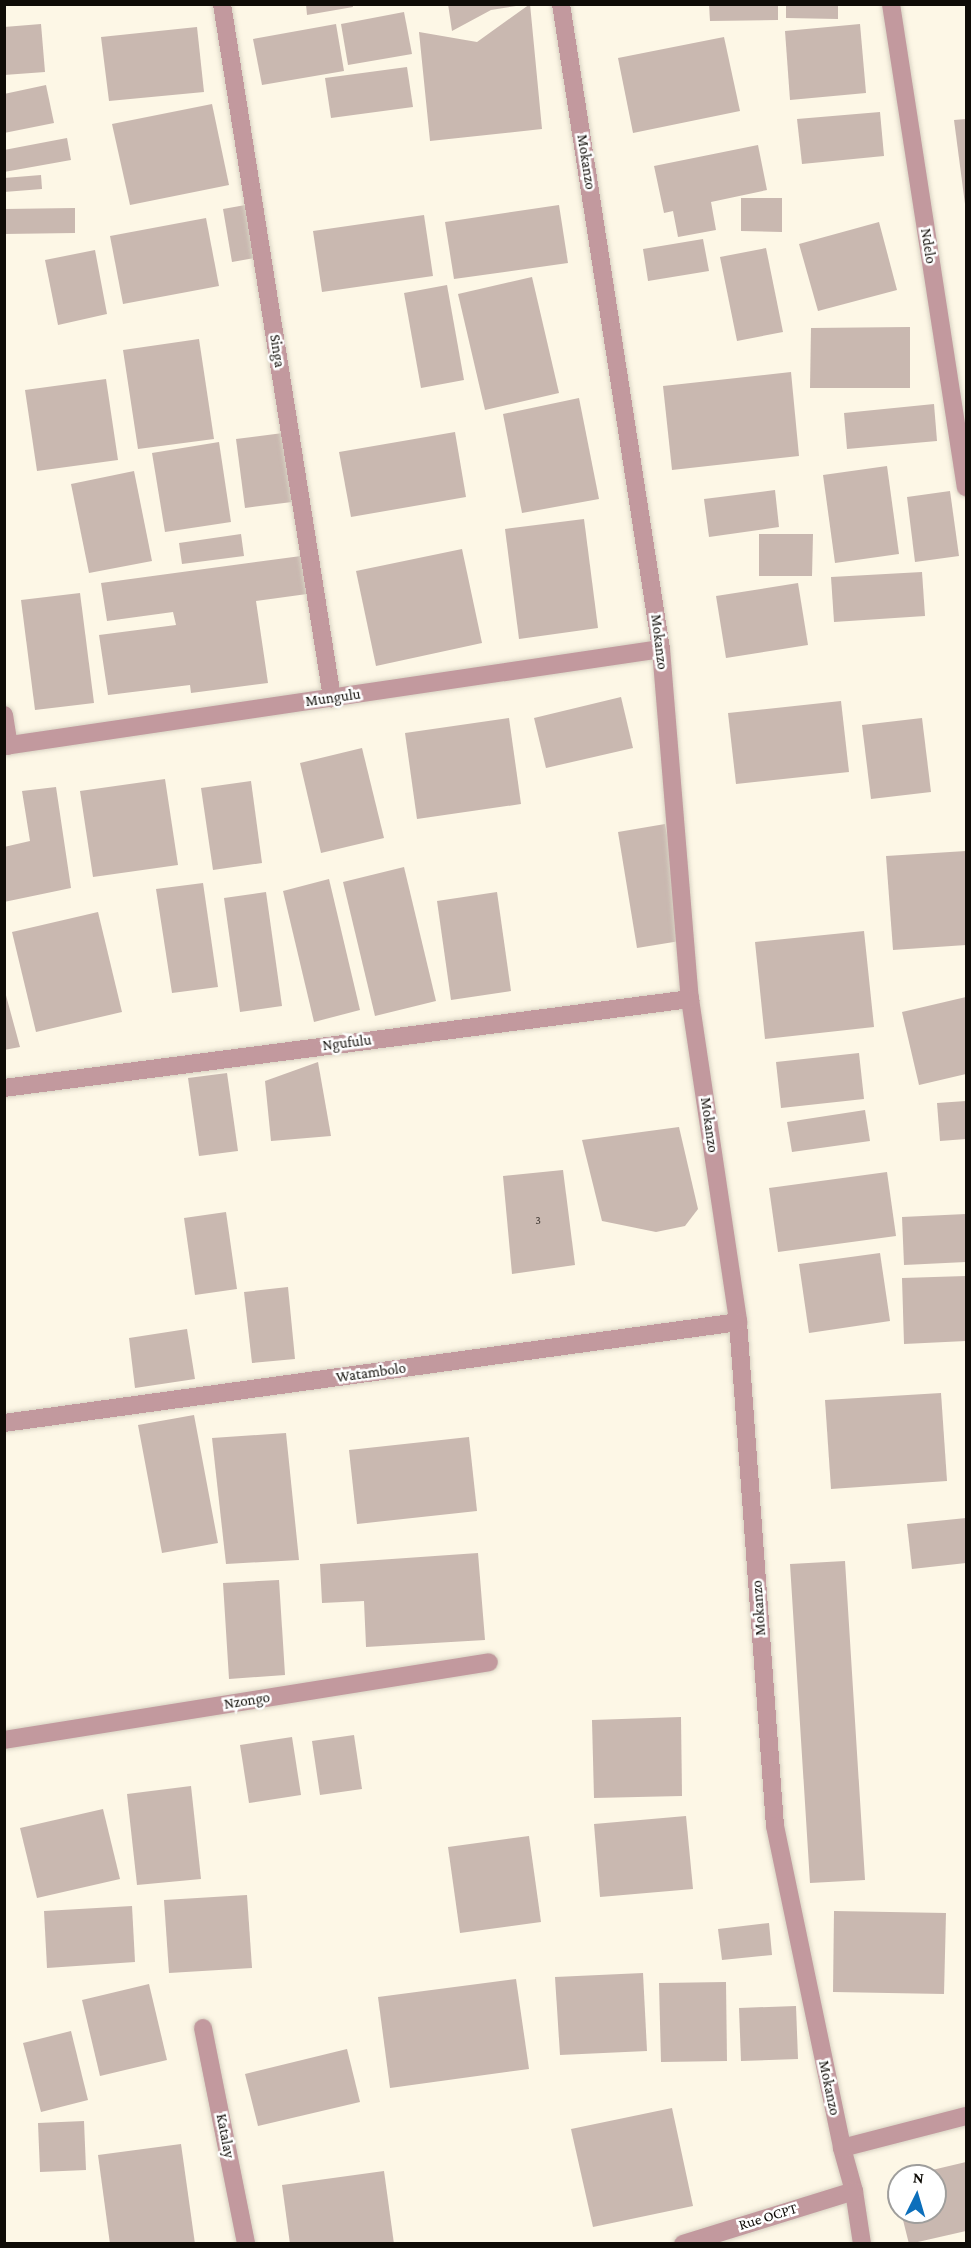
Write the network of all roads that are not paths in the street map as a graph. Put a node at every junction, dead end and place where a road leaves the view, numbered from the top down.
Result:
1 (222, 4) edge
2 (561, 4) edge
3 (891, 4) edge
4 (966, 487) edge
5 (661, 649) junction
6 (332, 698) junction
7 (4, 715) edge
8 (7, 746) edge
9 (690, 999) junction
10 (4, 1088) edge
11 (738, 1322) junction
12 (4, 1423) edge
13 (489, 1662) dead end
14 (4, 1740) edge
15 (203, 2028) dead end
16 (966, 2116) edge
17 (842, 2148) junction
18 (854, 2191) junction
19 (246, 2244) edge
20 (682, 2244) edge
21 (862, 2244) edge

1 - 6 street, Singa
2 - 5 street, Mokanzo
3 - 4 street, Ndelo
5 - 6 street, Mungulu
5 - 9 street, Mokanzo
6 - 8 street, Mungulu
7 - 8 street
9 - 10 street, Ngufulu
9 - 11 street, Mokanzo
11 - 12 street, Watambolo
11 - 17 street, Mokanzo
13 - 14 street, Nzongo
15 - 19 street, Katalay
16 - 17 street
17 - 18 street, Mokanzo
18 - 20 street, Rue OCPT
18 - 21 street, Mokanzo

